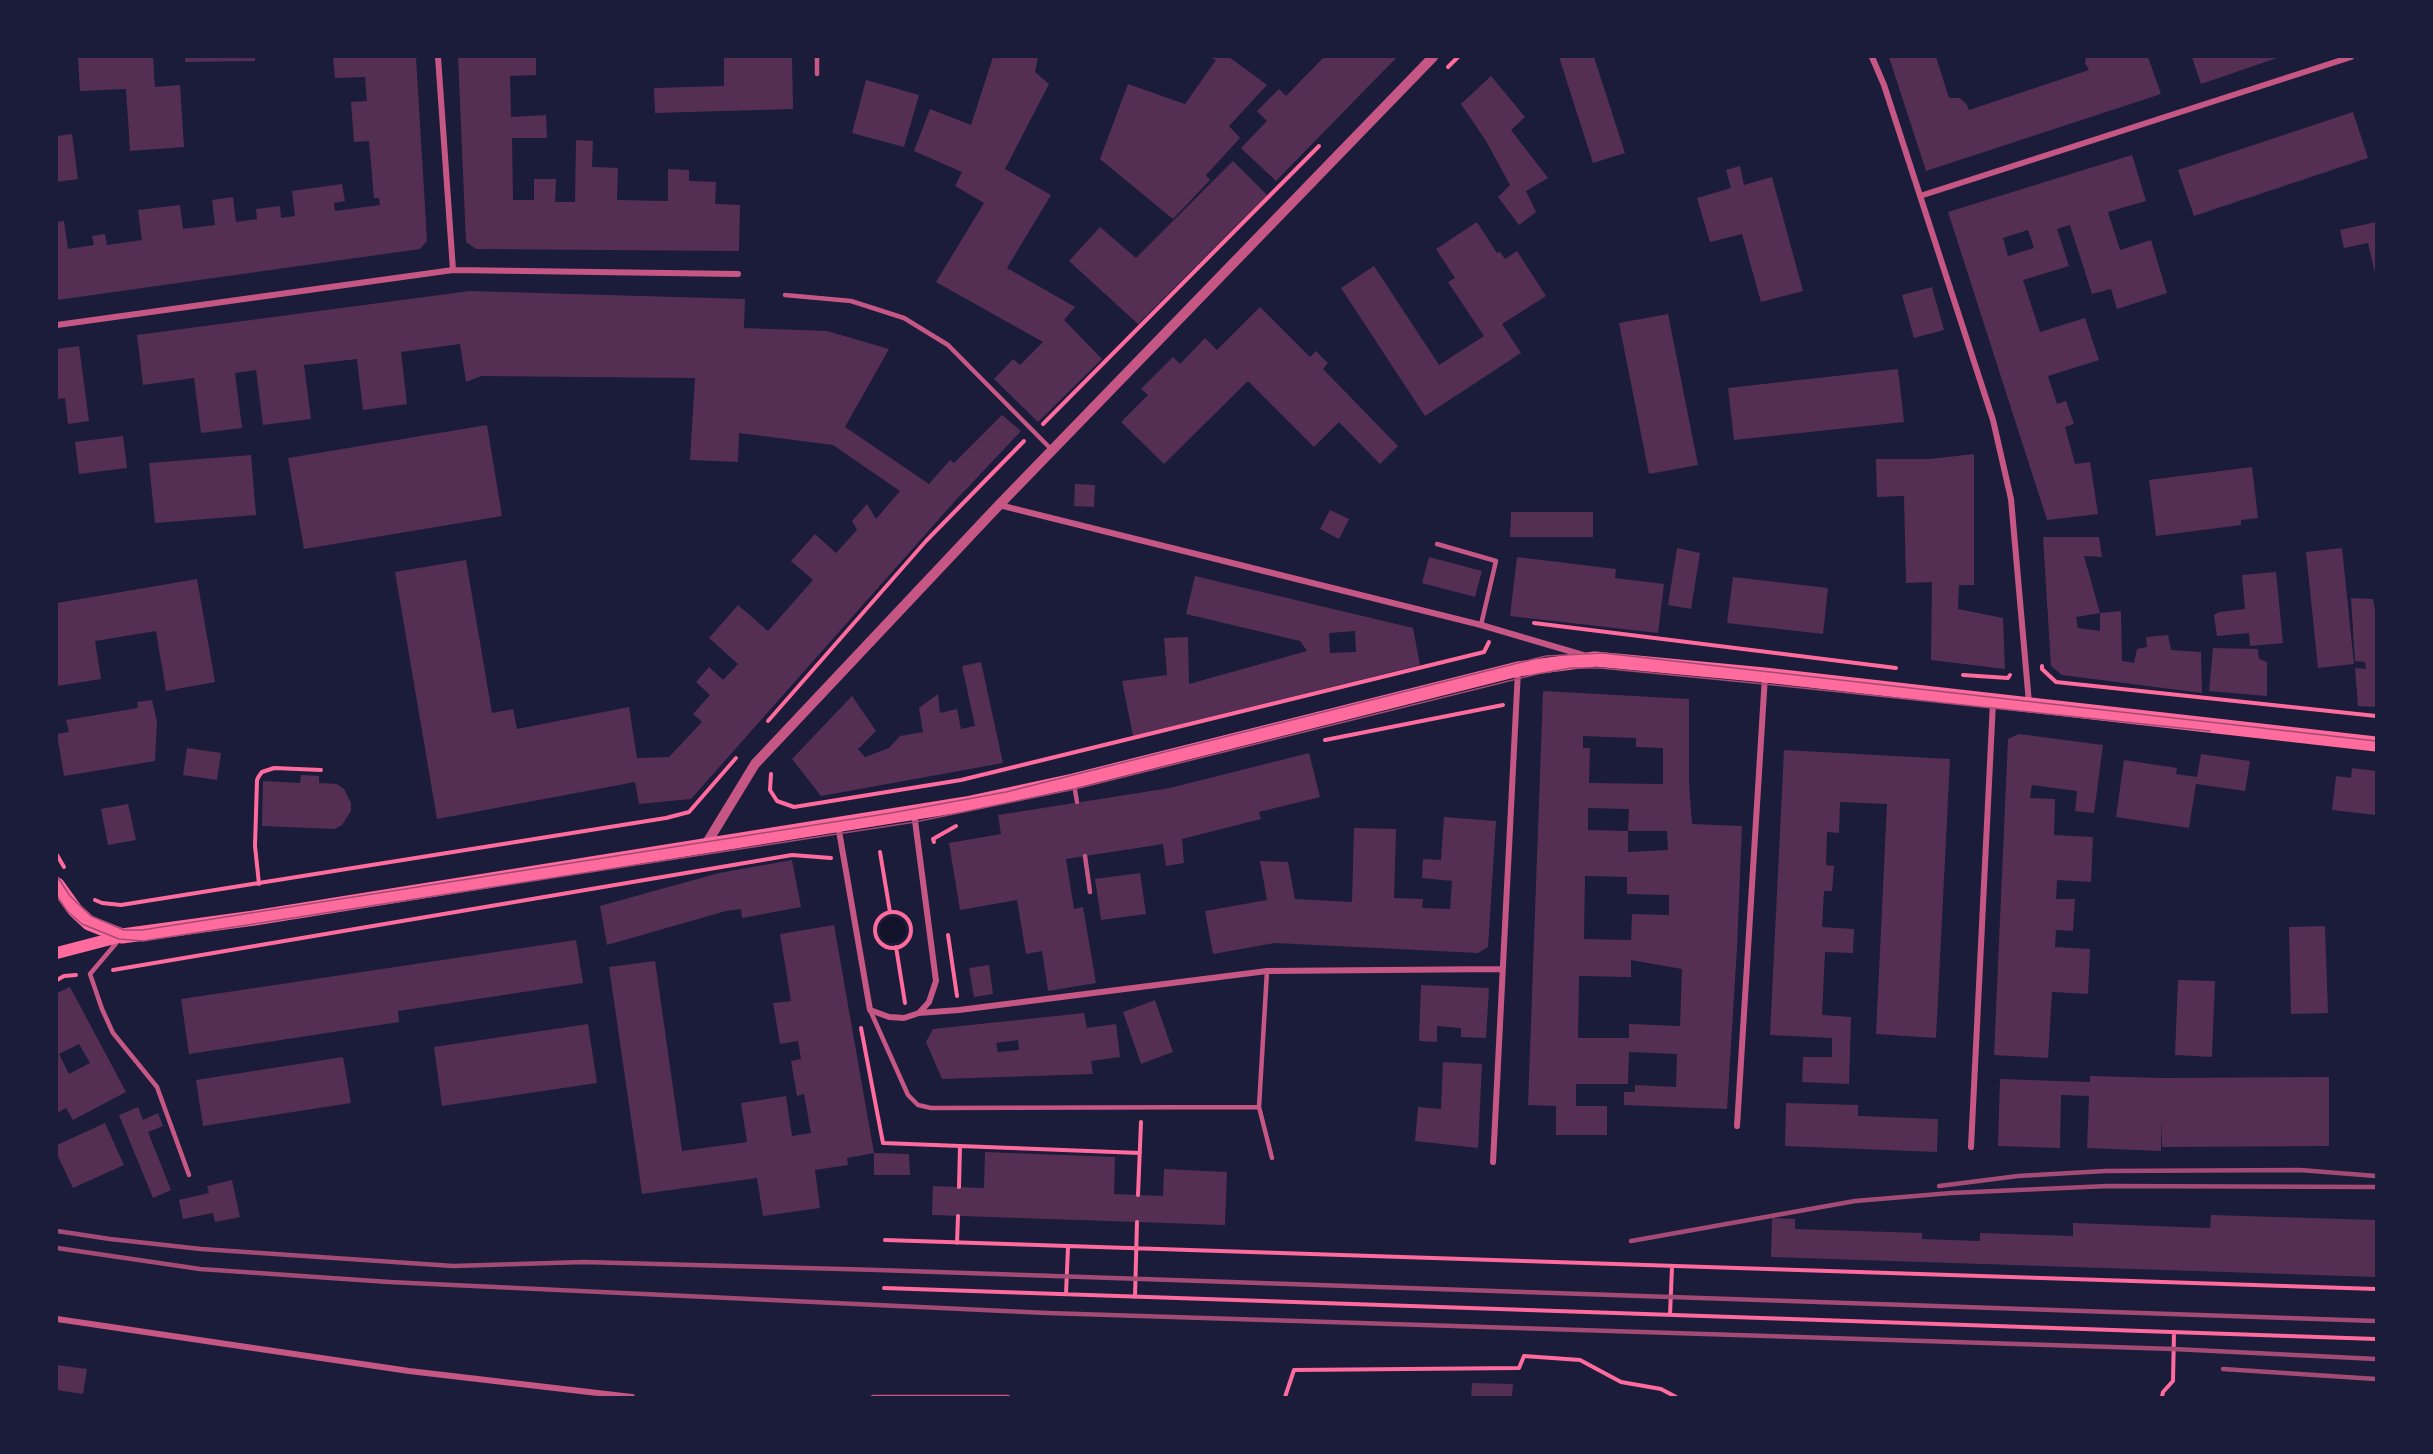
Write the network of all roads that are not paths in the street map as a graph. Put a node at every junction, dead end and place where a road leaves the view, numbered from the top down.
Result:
1 (438, 57) edge
2 (817, 57) edge
3 (1433, 57) edge
4 (1872, 57) edge
5 (2351, 57) edge
6 (817, 74) dead end
7 (1920, 196) junction
8 (453, 270) junction
9 (738, 274) dead end
10 (785, 295) dead end
11 (57, 325) edge
12 (1052, 450) junction
13 (999, 505) junction
14 (1437, 544) dead end
15 (1481, 625) junction
16 (1595, 659) junction
17 (1518, 669) junction
18 (1765, 675) junction
19 (1993, 701) junction
20 (2030, 705) junction
21 (2376, 744) edge
22 (1073, 781) junction
23 (1077, 802) dead end
24 (914, 812) junction
25 (838, 825) junction
26 (705, 846) junction
27 (1085, 856) dead end
28 (57, 885) edge
29 (1090, 892) dead end
30 (122, 936) junction
31 (57, 953) edge
32 (1502, 969) junction
33 (1266, 971) junction
34 (870, 1010) junction
35 (919, 1013) junction
36 (1259, 1107) junction
37 (1737, 1126) dead end
38 (1971, 1147) dead end
39 (1272, 1158) dead end
40 (1493, 1162) dead end
41 (189, 1175) dead end
42 (57, 1319) edge
43 (632, 1397) edge
44 (873, 1397) edge
45 (1008, 1397) edge

1 - 8 street
2 - 6 lane
3 - 12 street
4 - 7 street
5 - 7 street
7 - 20 street
8 - 9 street
8 - 11 street
10 - 12 lane
12 - 13 street
13 - 15 street
13 - 26 street
14 - 15 lane
15 - 16 street
16 - 17 main road
16 - 18 main road
17 - 22 main road
17 - 32 street
18 - 19 main road
18 - 37 street
19 - 20 main road
19 - 38 street
20 - 21 main road
22 - 23 lane
22 - 24 main road
24 - 25 main road
24 - 35 street
25 - 26 main road
25 - 34 street
26 - 30 main road
27 - 29 lane
28 - 30 main road
30 - 31 main road
30 - 41 lane
32 - 33 street
32 - 40 street
33 - 35 street
33 - 36 lane
34 - 35 street
34 - 36 lane
36 - 39 lane
42 - 43 street
44 - 45 lane

